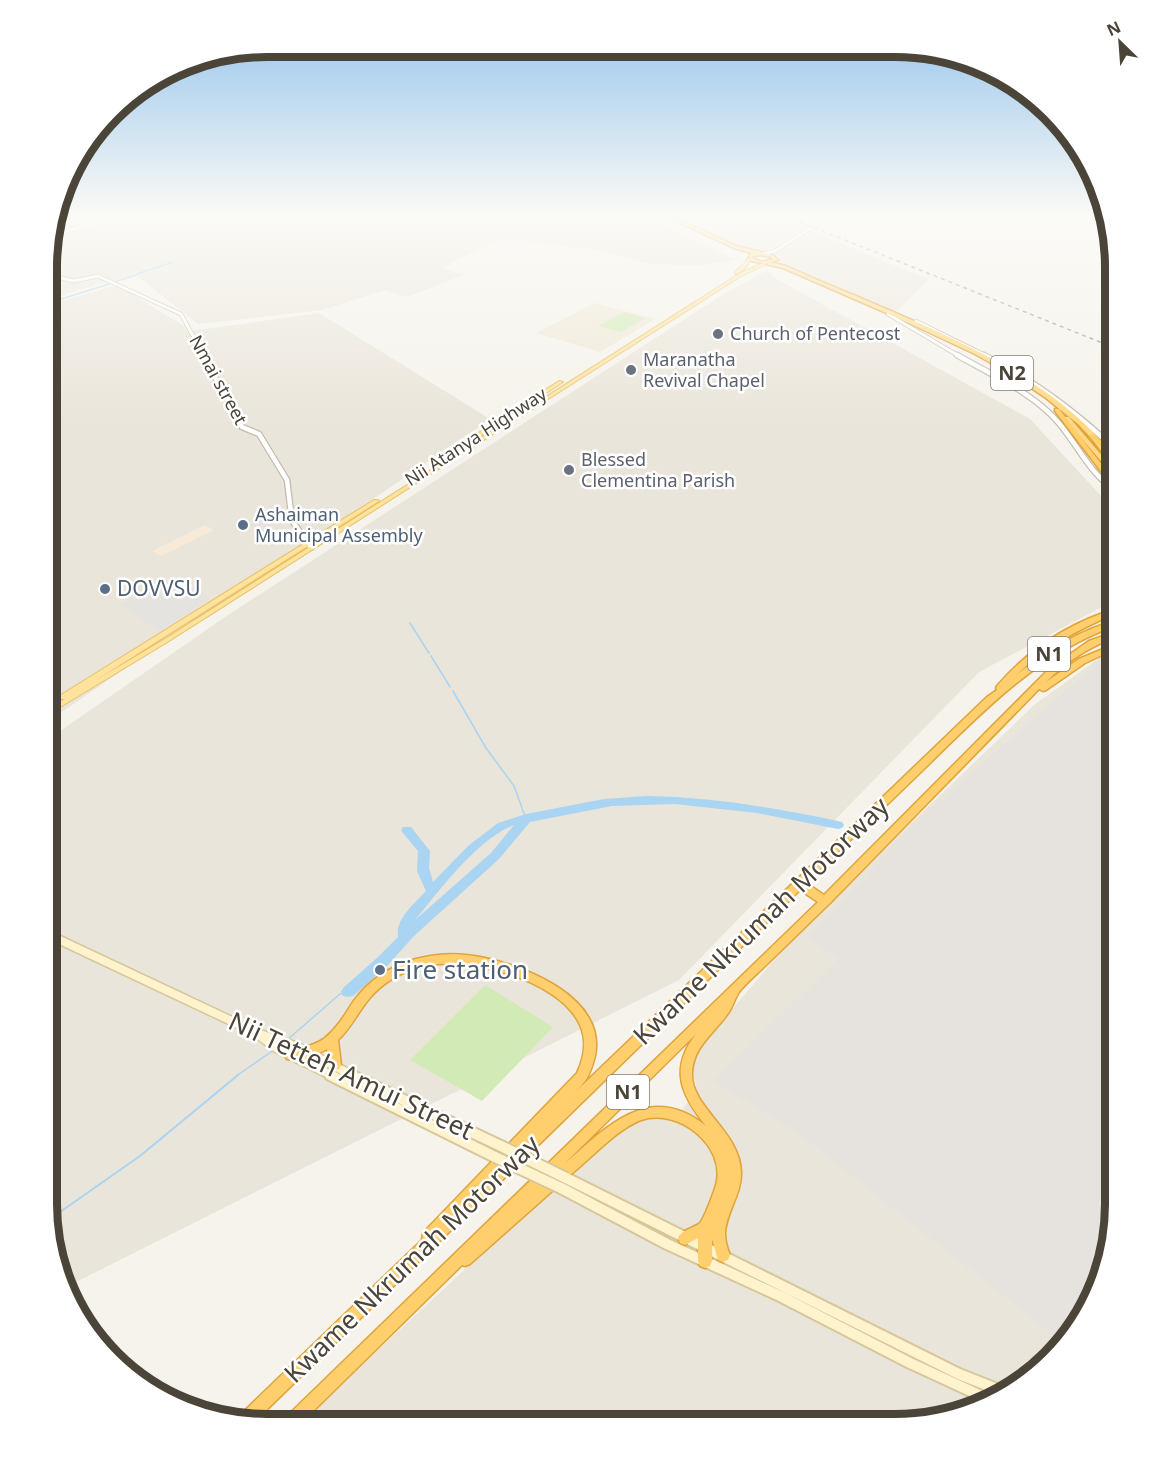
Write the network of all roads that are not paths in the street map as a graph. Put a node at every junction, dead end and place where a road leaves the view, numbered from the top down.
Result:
1 (116, 285) edge
2 (720, 285) edge
3 (724, 285) edge
4 (823, 285) edge
5 (888, 314) junction
6 (897, 318) junction
7 (916, 321) dead end
8 (621, 349) junction
9 (1057, 410) junction
10 (1092, 435) joint
11 (1105, 438) edge
12 (1105, 452) edge
13 (1105, 453) edge
14 (1105, 475) edge
15 (1105, 483) edge
16 (309, 545) junction
17 (1105, 615) edge
18 (1105, 626) edge
19 (1105, 638) edge
20 (1105, 651) edge
21 (990, 699) junction
22 (57, 701) edge
23 (1024, 701) junction
24 (57, 707) edge
25 (799, 884) junction
26 (825, 901) junction
27 (57, 939) edge
28 (738, 983) junction
29 (257, 1033) junction
30 (332, 1039) junction
31 (306, 1051) junction
32 (291, 1055) junction
33 (335, 1065) junction
34 (563, 1183) junction
35 (706, 1226) junction
36 (685, 1238) junction
37 (705, 1254) junction
38 (723, 1255) junction
39 (410, 1262) junction
40 (432, 1283) junction
41 (996, 1388) edge
42 (981, 1395) edge
43 (252, 1414) edge
44 (299, 1414) edge

1 - 16 street, Nmai street
2 - 8 main road
3 - 8 main road
4 - 5 highway, N2
5 - 6 highway, N2
5 - 15 street
6 - 9 highway, N2
6 - 10 highway, N2
7 - 11 street
8 - 16 main road
9 - 13 highway, N2
9 - 14 highway
10 - 12 highway
16 - 22 main road
16 - 24 main road
17 - 21 highway
18 - 21 highway, Kwame Nkrumah Motorway / N1
19 - 23 highway, Kwame Nkrumah Motorway / N1
20 - 23 highway
21 - 25 highway, Kwame Nkrumah Motorway / N1
23 - 26 highway, Kwame Nkrumah Motorway / N1
25 - 26 highway
25 - 39 highway, Kwame Nkrumah Motorway / N1
26 - 28 highway, Kwame Nkrumah Motorway / N1
27 - 29 main road, Nii Tetteh Amui Street
28 - 38 highway
28 - 40 highway, Kwame Nkrumah Motorway / N1
29 - 31 main road, Nii Tetteh Amui Street
29 - 32 main road
30 - 31 highway
30 - 33 highway
30 - 39 highway
31 - 32 highway
31 - 33 main road, Nii Tetteh Amui Street
32 - 34 main road, bridge
33 - 34 main road, Nii Tetteh Amui Street, bridge
34 - 36 main road, Nii Tetteh Amui Street
34 - 37 main road
35 - 36 highway
35 - 37 highway
35 - 40 highway
36 - 37 main road, Nii Tetteh Amui Street
37 - 38 main road
37 - 42 main road
38 - 41 main road
39 - 43 highway, Kwame Nkrumah Motorway / N1
40 - 44 highway, Kwame Nkrumah Motorway / N1

